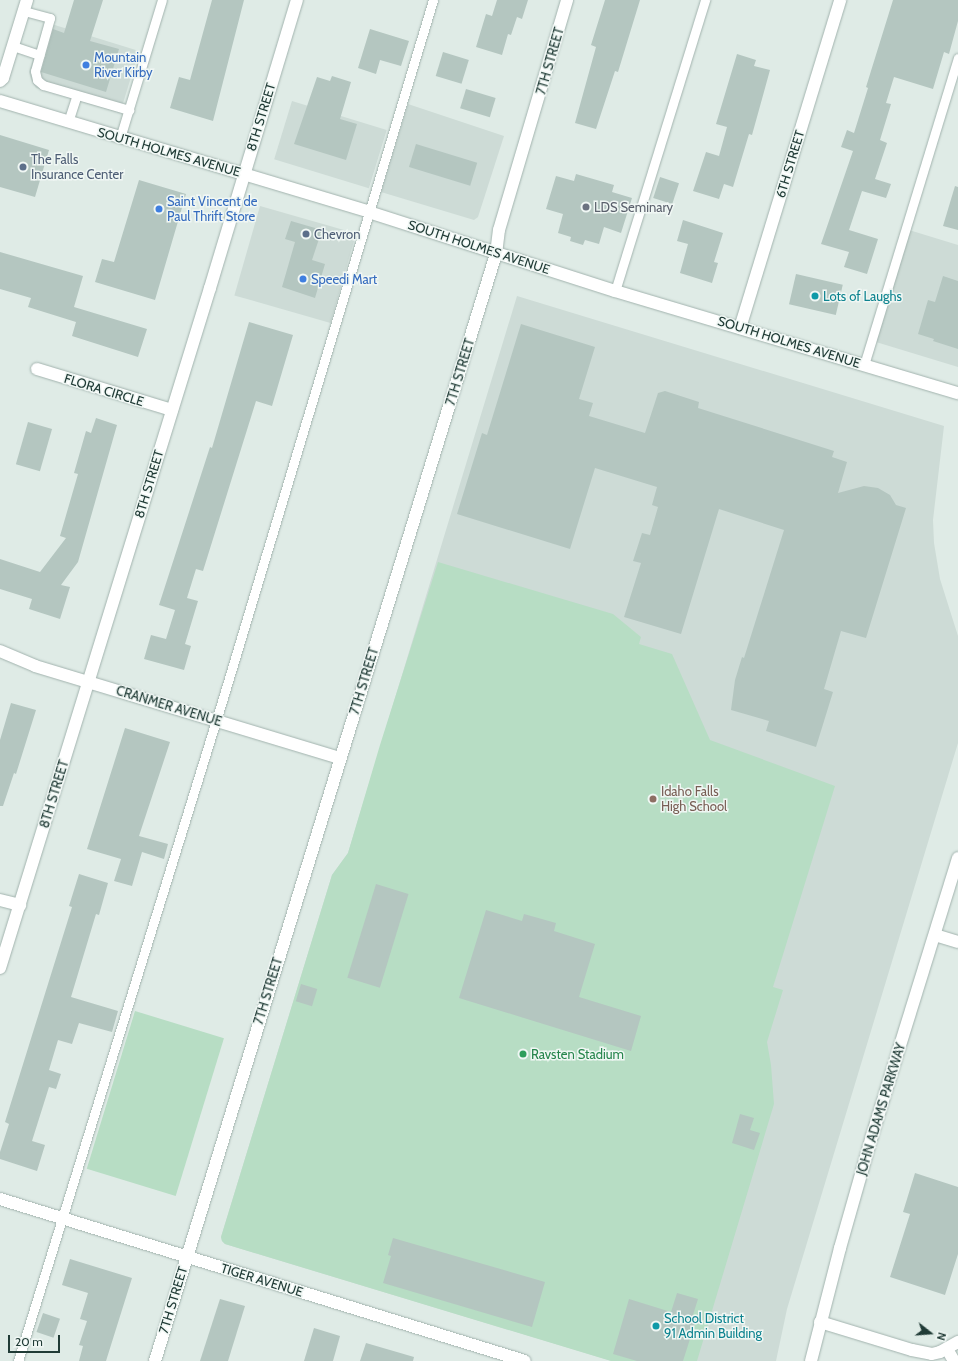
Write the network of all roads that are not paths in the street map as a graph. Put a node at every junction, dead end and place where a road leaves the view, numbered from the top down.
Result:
1 (162, 0) edge
2 (297, 0) edge
3 (433, 0) edge
4 (568, 0) edge
5 (705, 0) edge
6 (840, 0) edge
7 (25, 5) edge
8 (13, 46) junction
9 (39, 55) junction
10 (958, 58) edge
11 (0, 81) edge
12 (77, 95) junction
13 (0, 101) edge
14 (129, 110) junction
15 (68, 122) junction
16 (120, 138) junction
17 (244, 174) junction
18 (369, 212) junction
19 (496, 254) junction
20 (615, 291) junction
21 (740, 328) junction
22 (864, 365) junction
23 (37, 369) dead end
24 (958, 393) edge
25 (172, 410) junction
26 (0, 651) edge
27 (88, 681) junction
28 (216, 720) junction
29 (340, 758) junction
30 (958, 858) edge
31 (0, 900) edge
32 (20, 906) junction
33 (935, 935) junction
34 (958, 942) edge
35 (0, 968) edge
36 (0, 1199) edge
37 (63, 1218) junction
38 (186, 1257) junction
39 (820, 1322) junction
40 (958, 1342) edge
41 (944, 1350) junction
42 (18, 1361) edge
43 (155, 1361) edge
44 (525, 1361) edge
45 (811, 1361) edge
46 (954, 1361) edge

1 - 14 lane
2 - 17 street, 8TH STREET
3 - 18 lane
4 - 19 street, 7TH STREET
5 - 20 lane
6 - 21 street, 6TH STREET
7 - 8 street
7 - 9 lane
8 - 9 lane
8 - 11 street
9 - 12 lane
10 - 22 lane
12 - 14 lane
12 - 15 lane
13 - 15 street, SOUTH HOLMES AVENUE
14 - 16 lane
15 - 16 street, SOUTH HOLMES AVENUE
16 - 17 street, SOUTH HOLMES AVENUE
17 - 18 street, SOUTH HOLMES AVENUE
17 - 25 street, 8TH STREET
18 - 19 street, SOUTH HOLMES AVENUE
18 - 28 lane
19 - 20 street, SOUTH HOLMES AVENUE
19 - 29 street, 7TH STREET
20 - 21 street, SOUTH HOLMES AVENUE
21 - 22 street, SOUTH HOLMES AVENUE
22 - 24 street, SOUTH HOLMES AVENUE
23 - 25 street, FLORA CIRCLE
25 - 27 street, 8TH STREET
26 - 27 street, CRANMER AVENUE
27 - 28 street, CRANMER AVENUE
27 - 32 street, 8TH STREET
28 - 29 street, CRANMER AVENUE
28 - 37 lane
29 - 38 street, 7TH STREET
30 - 33 street, JOHN ADAMS PARKWAY
31 - 32 street
32 - 35 street, 8TH STREET
33 - 34 street
33 - 39 street, JOHN ADAMS PARKWAY
36 - 37 street, TIGER AVENUE
37 - 38 street, TIGER AVENUE
37 - 42 lane
38 - 43 street, 7TH STREET
38 - 44 street, TIGER AVENUE
39 - 41 street
39 - 45 street, JOHN ADAMS PARKWAY
40 - 41 street
41 - 46 street

